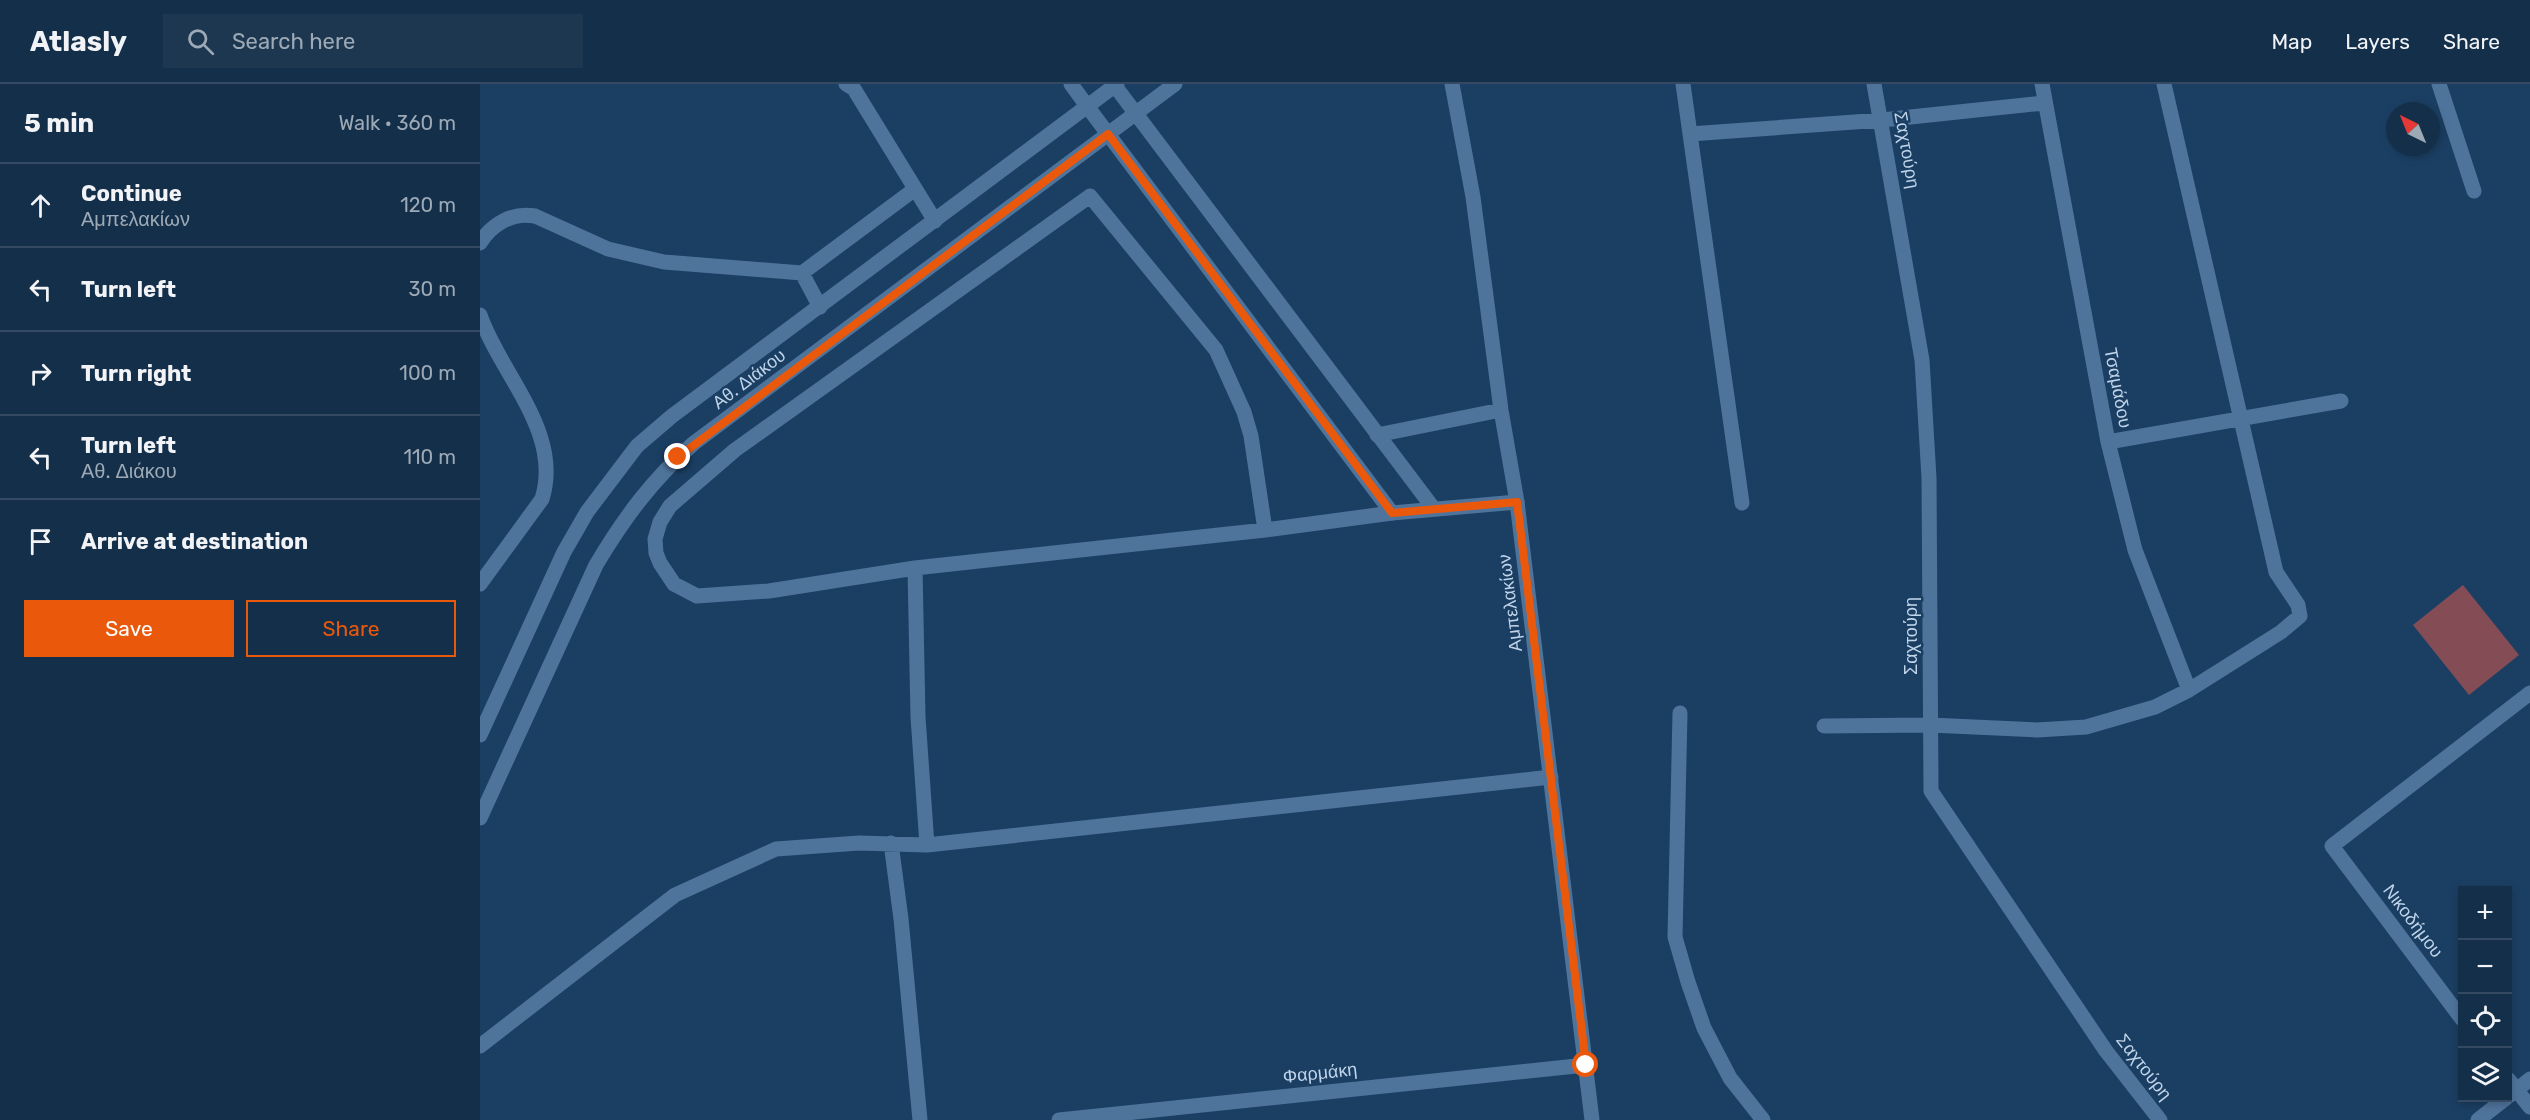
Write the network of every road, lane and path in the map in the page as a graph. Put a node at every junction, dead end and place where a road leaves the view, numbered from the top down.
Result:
1 (846, 84) edge
2 (1071, 84) edge
3 (1175, 84) edge
4 (1452, 84) edge
5 (1683, 84) edge
6 (1874, 84) edge
7 (2042, 84) edge
8 (2164, 84) edge
9 (2439, 84) edge
10 (1115, 85) edge
11 (2044, 103) junction
12 (1088, 106) junction
13 (1136, 114) junction
14 (1882, 120) junction
15 (1108, 134) junction
16 (1690, 134) junction
17 (915, 189) junction
18 (2474, 191) dead end
19 (935, 221) junction
20 (480, 243) edge
21 (802, 273) junction
22 (820, 307) junction
23 (480, 315) edge
24 (2341, 401) dead end
25 (1501, 410) junction
26 (2241, 419) junction
27 (1377, 435) junction
28 (2108, 442) junction
29 (1517, 502) junction
30 (1742, 503) dead end
31 (1434, 509) junction
32 (1392, 513) junction
33 (1265, 530) junction
34 (915, 568) junction
35 (480, 584) edge
36 (2189, 690) junction
37 (2530, 693) edge
38 (1680, 713) dead end
39 (1930, 724) junction
40 (1824, 726) dead end
41 (480, 735) edge
42 (1551, 777) junction
43 (480, 818) edge
44 (891, 843) junction
45 (927, 845) junction
46 (2458, 1012) edge
47 (480, 1046) edge
48 (1586, 1065) junction
49 (2530, 1079) edge
50 (2512, 1089) edge
51 (2512, 1093) edge
52 (2497, 1102) edge
53 (2530, 1107) edge
54 (920, 1120) edge
55 (1059, 1120) edge
56 (1593, 1120) edge
57 (1763, 1120) edge
58 (2160, 1120) edge
59 (2478, 1120) edge

1 - 17 street
2 - 12 street
3 - 13 street, Αθ. Διάκου
4 - 25 street, Αμπελακίων
5 - 16 street
6 - 14 street, Σαχτούρη
7 - 11 street, Τσαμάδου
8 - 26 street
9 - 18 street
10 - 12 street, Αθ. Διάκου
10 - 13 street
11 - 14 street
11 - 28 street, Τσαμάδου
12 - 15 street
12 - 19 street, Αθ. Διάκου
13 - 15 street, Αθ. Διάκου
13 - 27 street
14 - 16 street
14 - 39 street, Σαχτούρη
15 - 32 street
15 - 43 street, Αθ. Διάκου
16 - 30 street
17 - 19 street
17 - 21 street
19 - 22 street, Αθ. Διάκου
20 - 21 street
21 - 22 street
22 - 41 street, Αθ. Διάκου
23 - 35 street
24 - 26 street
25 - 27 street
25 - 29 street, Αμπελακίων
26 - 28 street
26 - 36 street
27 - 31 street
28 - 36 street, Τσαμάδου
29 - 31 street
29 - 42 street, Αμπελακίων
31 - 32 street
32 - 33 street
33 - 34 street
33 - 34 street
34 - 45 street
36 - 39 street
37 - 46 street, Νικοδήμου
38 - 57 street
39 - 40 street
39 - 58 street, Σαχτούρη
42 - 45 street
42 - 48 street, Αμπελακίων
44 - 45 street
44 - 47 street
44 - 54 street
48 - 55 street, Φαρμάκη
48 - 56 street, Αμπελακίων
49 - 50 street
51 - 53 street
52 - 59 street

